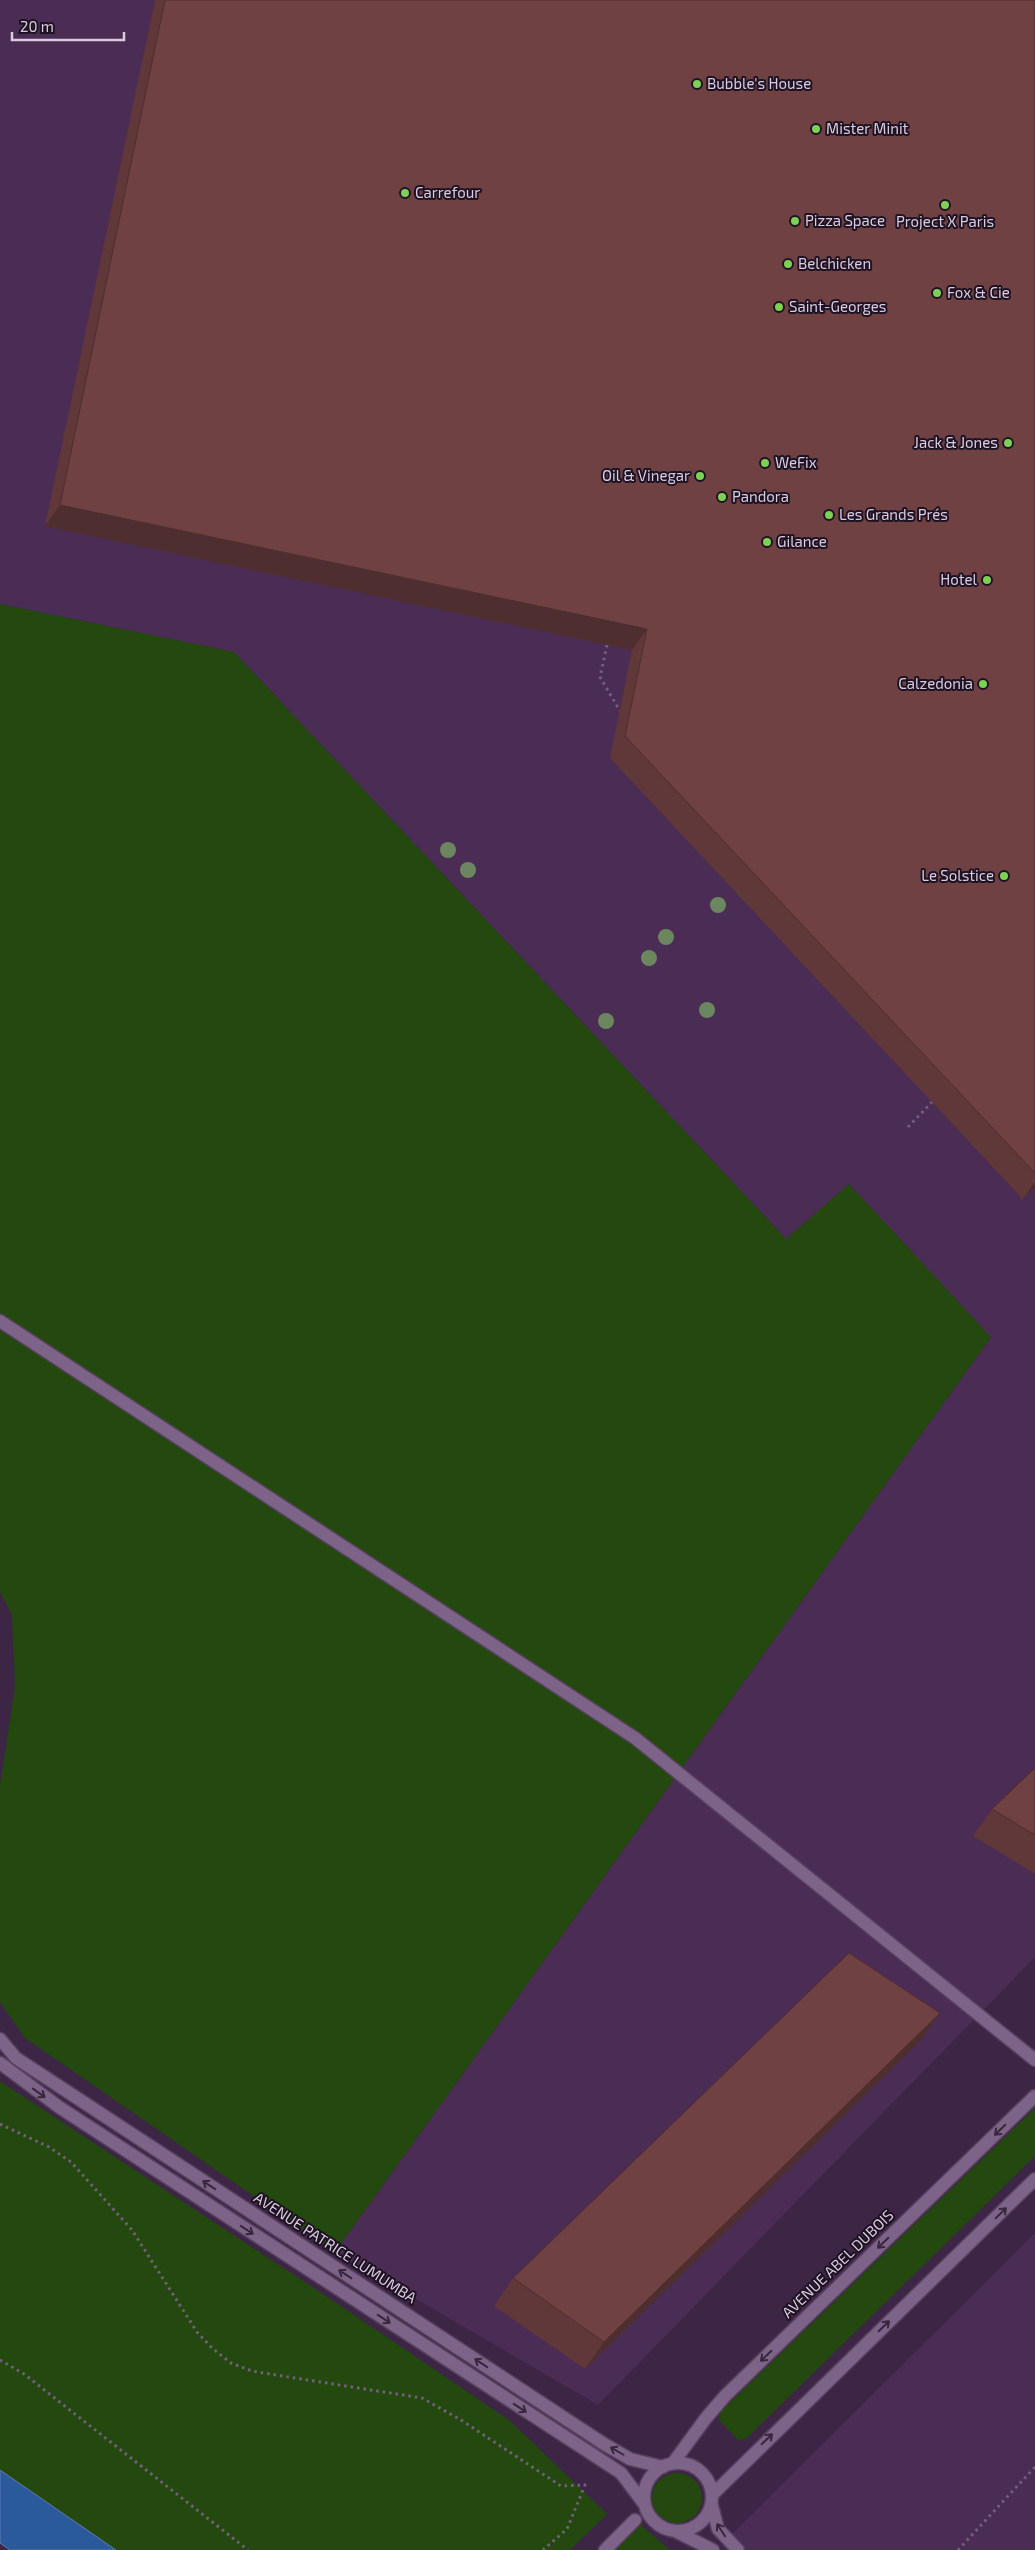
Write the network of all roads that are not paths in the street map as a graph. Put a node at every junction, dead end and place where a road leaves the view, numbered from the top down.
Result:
1 (0, 1320) edge
2 (0, 2039) edge
3 (1035, 2060) edge
4 (0, 2063) edge
5 (1035, 2096) edge
6 (1035, 2179) edge
7 (668, 2465) junction
8 (712, 2501) junction
9 (645, 2504) junction
10 (635, 2520) dead end
11 (677, 2532) junction
12 (605, 2550) edge
13 (713, 2550) edge
14 (738, 2550) edge

1 - 3 street
7 -> 2 street, AVENUE PATRICE LUMUMBA
4 -> 9 street
5 -> 7 street, AVENUE ABEL DUBOIS
8 -> 6 street
7 - 8 street
7 - 9 street
8 - 11 street
14 -> 8 street
9 - 11 street
10 - 12 street
11 - 13 street

